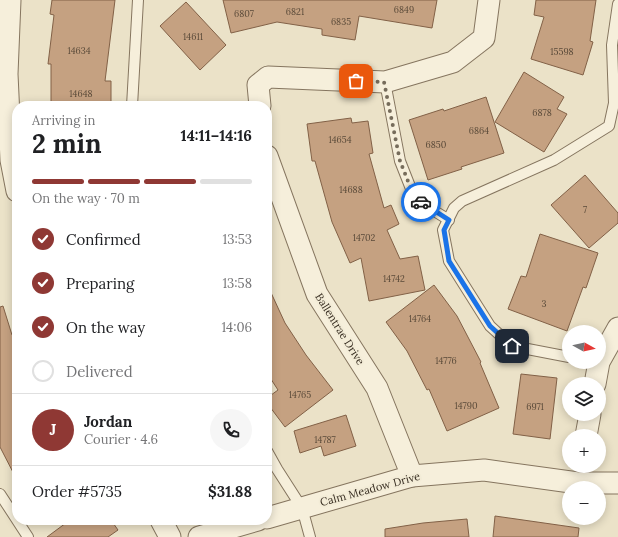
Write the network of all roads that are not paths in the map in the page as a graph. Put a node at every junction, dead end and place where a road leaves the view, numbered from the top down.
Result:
1 (10, 0) edge
2 (138, 0) edge
3 (489, 0) edge
4 (618, 4) edge
5 (384, 82) junction
6 (132, 101) edge
7 (260, 101) edge
8 (12, 165) edge
9 (272, 170) edge
10 (449, 220) junction
11 (618, 328) edge
12 (606, 348) edge
13 (562, 356) edge
14 (272, 460) edge
15 (579, 475) edge
16 (412, 476) junction
17 (618, 483) edge
18 (0, 494) edge
19 (302, 508) junction
20 (12, 512) edge
21 (272, 517) edge
22 (20, 525) edge
23 (164, 525) edge
24 (241, 525) edge
25 (28, 537) edge
26 (170, 537) edge
27 (199, 537) edge
28 (310, 537) edge

1 - 8 street
2 - 6 lane
3 - 5 street
4 - 10 lane
5 - 7 street
5 - 10 lane
9 - 16 street, Ballentrae Drive
10 - 13 lane
11 - 12 street
14 - 19 lane
15 - 16 street, Calm Meadow Drive
15 - 17 street, Calm Meadow Drive
16 - 19 street, Calm Meadow Drive
18 - 20 lane
19 - 21 street, Calm Meadow Drive
19 - 28 lane
22 - 25 lane
23 - 26 street
24 - 27 street

